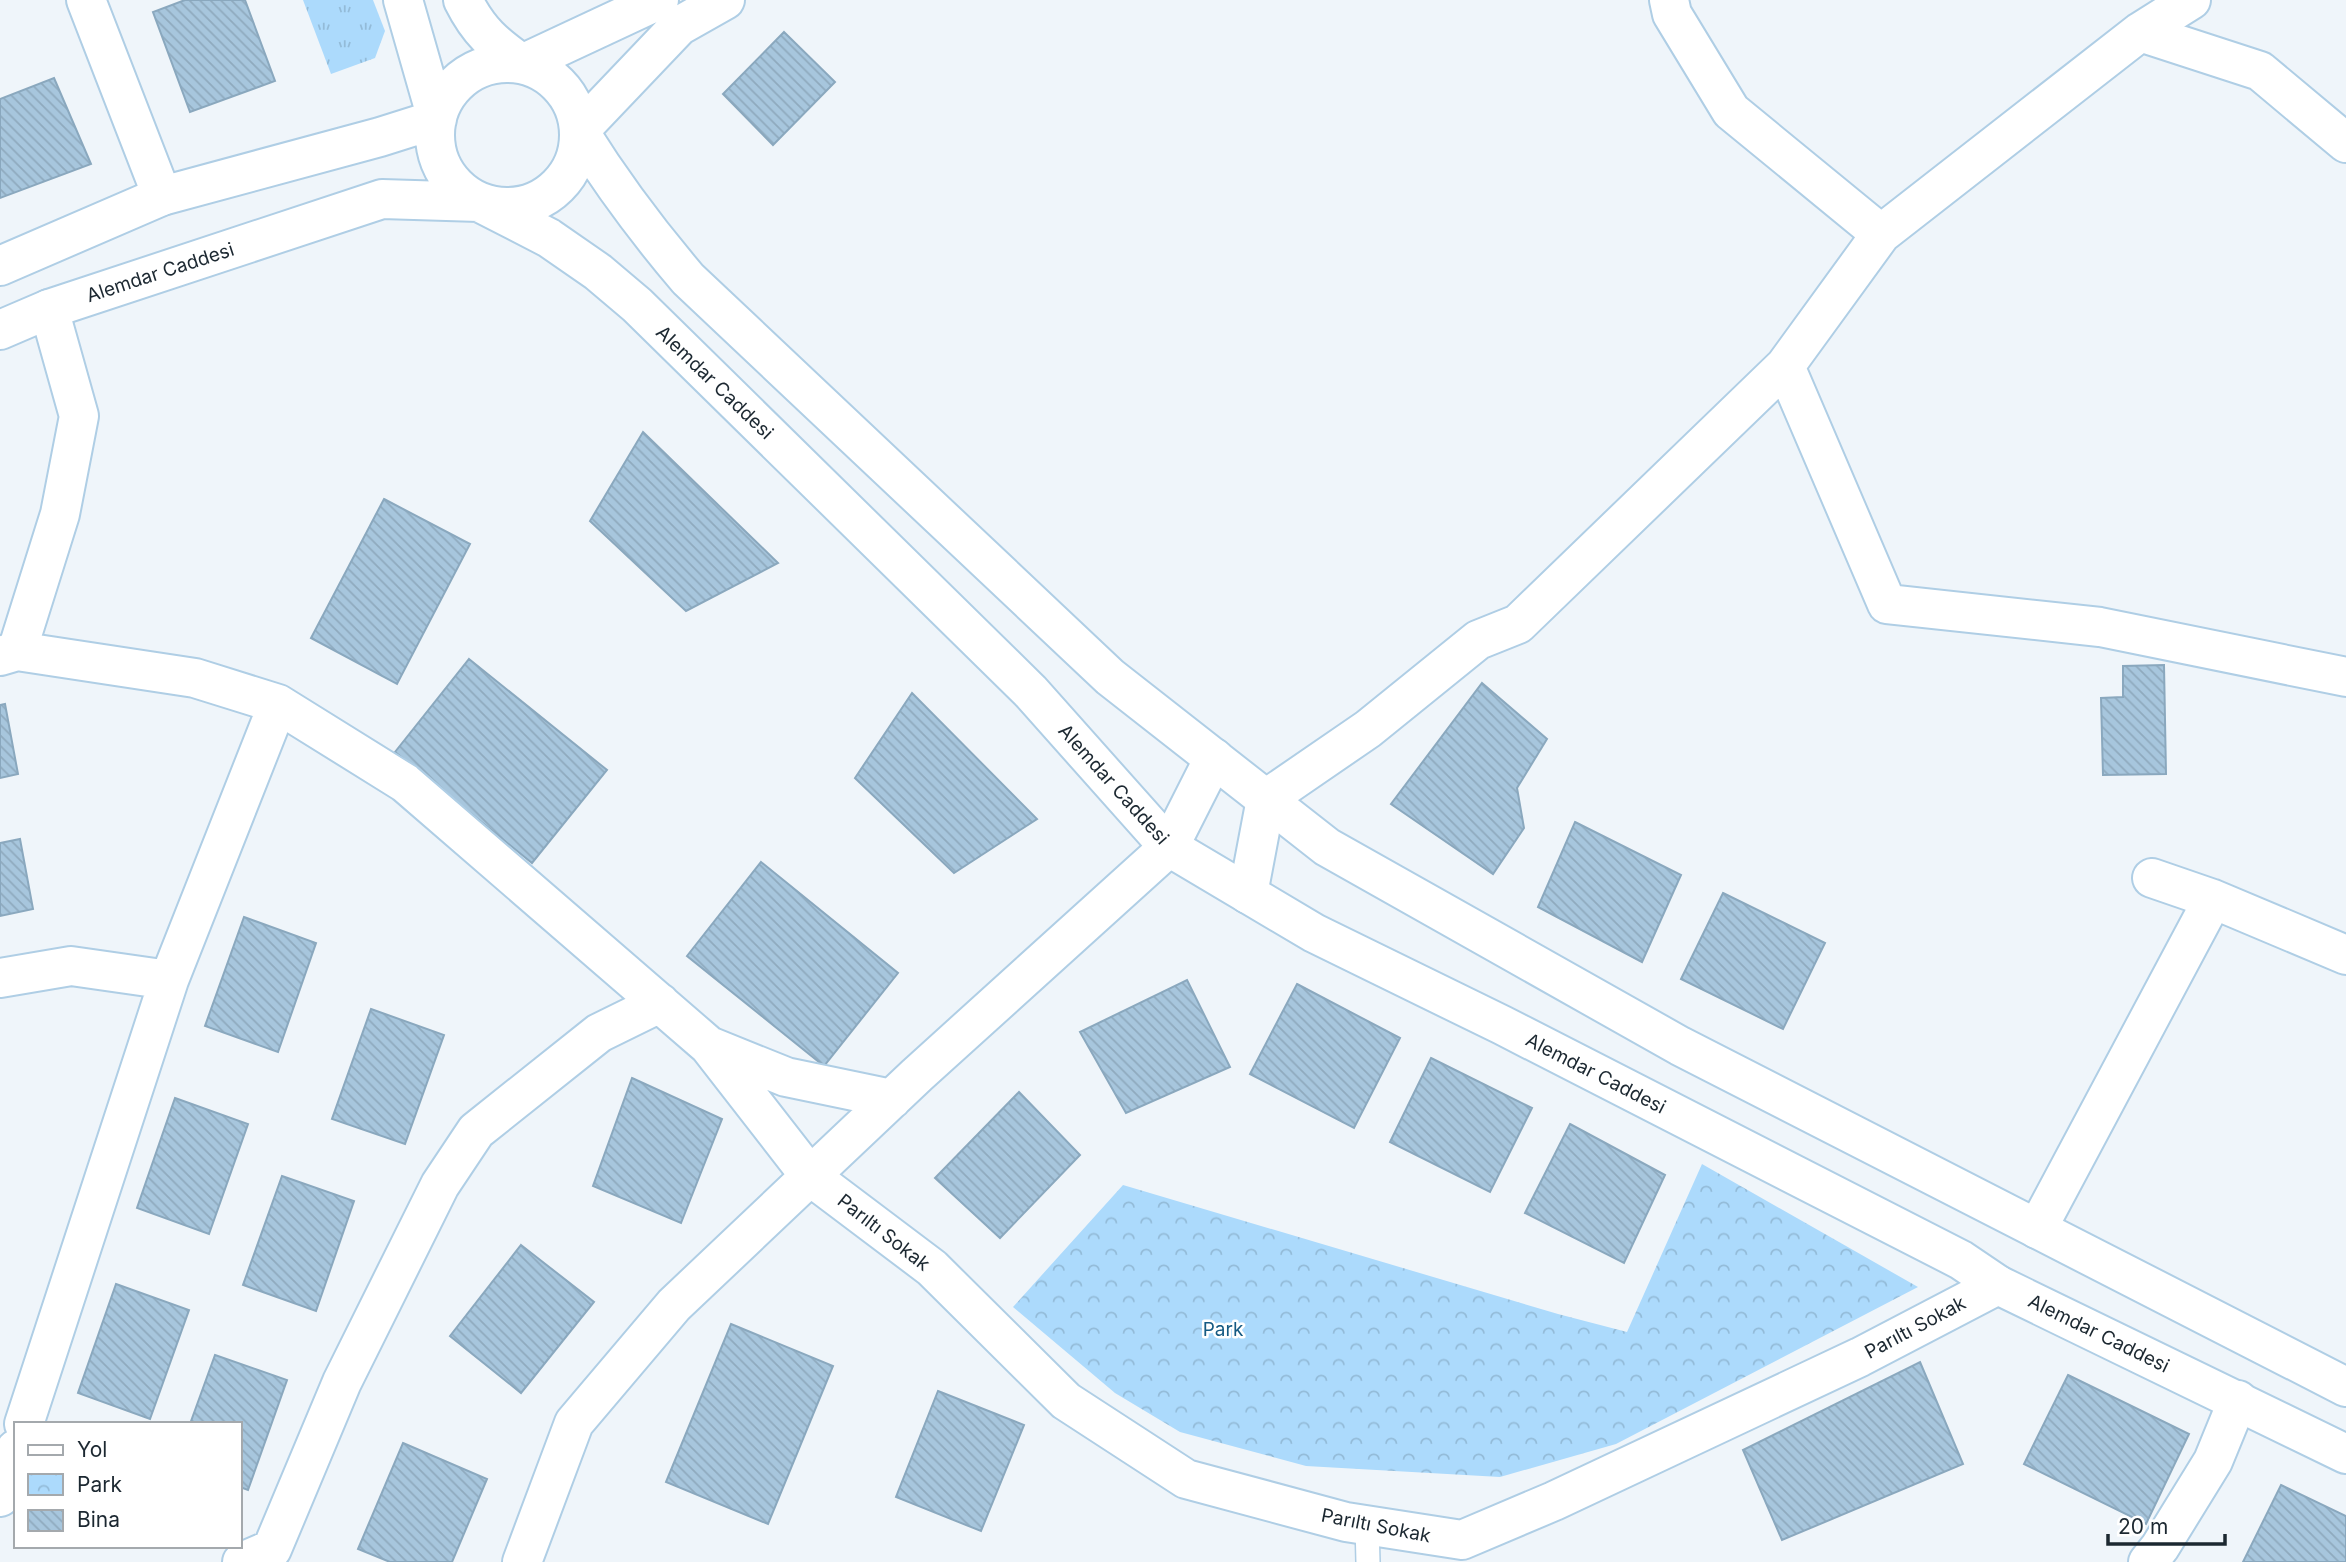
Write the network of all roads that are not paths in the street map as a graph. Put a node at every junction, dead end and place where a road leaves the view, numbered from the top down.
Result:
1 (86, 0) edge
2 (403, 0) edge
3 (463, 0) edge
4 (659, 0) edge
5 (725, 0) edge
6 (1670, 0) edge
7 (2192, 0) edge
8 (2140, 32) junction
9 (522, 64) junction
10 (436, 119) junction
11 (579, 131) junction
12 (2346, 143) edge
13 (162, 196) junction
14 (479, 202) junction
15 (1881, 234) junction
16 (0, 266) edge
17 (49, 309) junction
18 (0, 330) edge
19 (1786, 366) junction
20 (9, 653) edge
21 (2346, 677) edge
22 (278, 704) junction
23 (1214, 758) junction
24 (1266, 799) junction
25 (1169, 847) junction
26 (2152, 877) dead end
27 (1248, 894) junction
28 (2213, 899) junction
29 (2346, 954) edge
30 (0, 978) edge
31 (169, 980) junction
32 (660, 1003) junction
33 (709, 1046) junction
34 (891, 1099) junction
35 (810, 1176) junction
36 (2037, 1229) junction
37 (1998, 1285) junction
38 (2346, 1387) edge
39 (2238, 1400) junction
40 (25, 1422) edge
41 (2346, 1454) edge
42 (14, 1455) edge
43 (0, 1497) edge
44 (1368, 1544) edge
45 (242, 1562) edge
46 (523, 1562) edge
47 (2148, 1562) edge

1 - 13 street
2 - 10 street
3 - 9 street
4 - 9 street
5 - 11 street
6 - 15 street
7 - 8 street
8 - 12 street
8 - 15 street
9 - 10 street
9 - 11 street
10 - 13 street
10 - 14 street
11 - 14 street
11 - 23 street
13 - 16 street
14 - 17 street, Alemdar Caddesi
14 - 25 street, Alemdar Caddesi
15 - 19 street
17 - 18 street, Alemdar Caddesi
17 - 20 street
19 - 21 street
19 - 24 street
20 - 22 street
22 - 31 street
22 - 32 street
23 - 24 street
23 - 25 street
24 - 27 street
24 - 36 street
25 - 27 street, Alemdar Caddesi
25 - 34 street
26 - 28 street
27 - 37 street, Alemdar Caddesi
28 - 29 street
28 - 36 street
30 - 31 street
31 - 40 street
32 - 33 street
32 - 45 street
33 - 34 street
33 - 35 street, Parıltı Sokak
34 - 35 street
35 - 44 street, Parıltı Sokak
35 - 46 street
36 - 38 street
37 - 39 street, Alemdar Caddesi
37 - 44 street, Parıltı Sokak
39 - 41 street, Alemdar Caddesi
39 - 47 street
42 - 43 street

